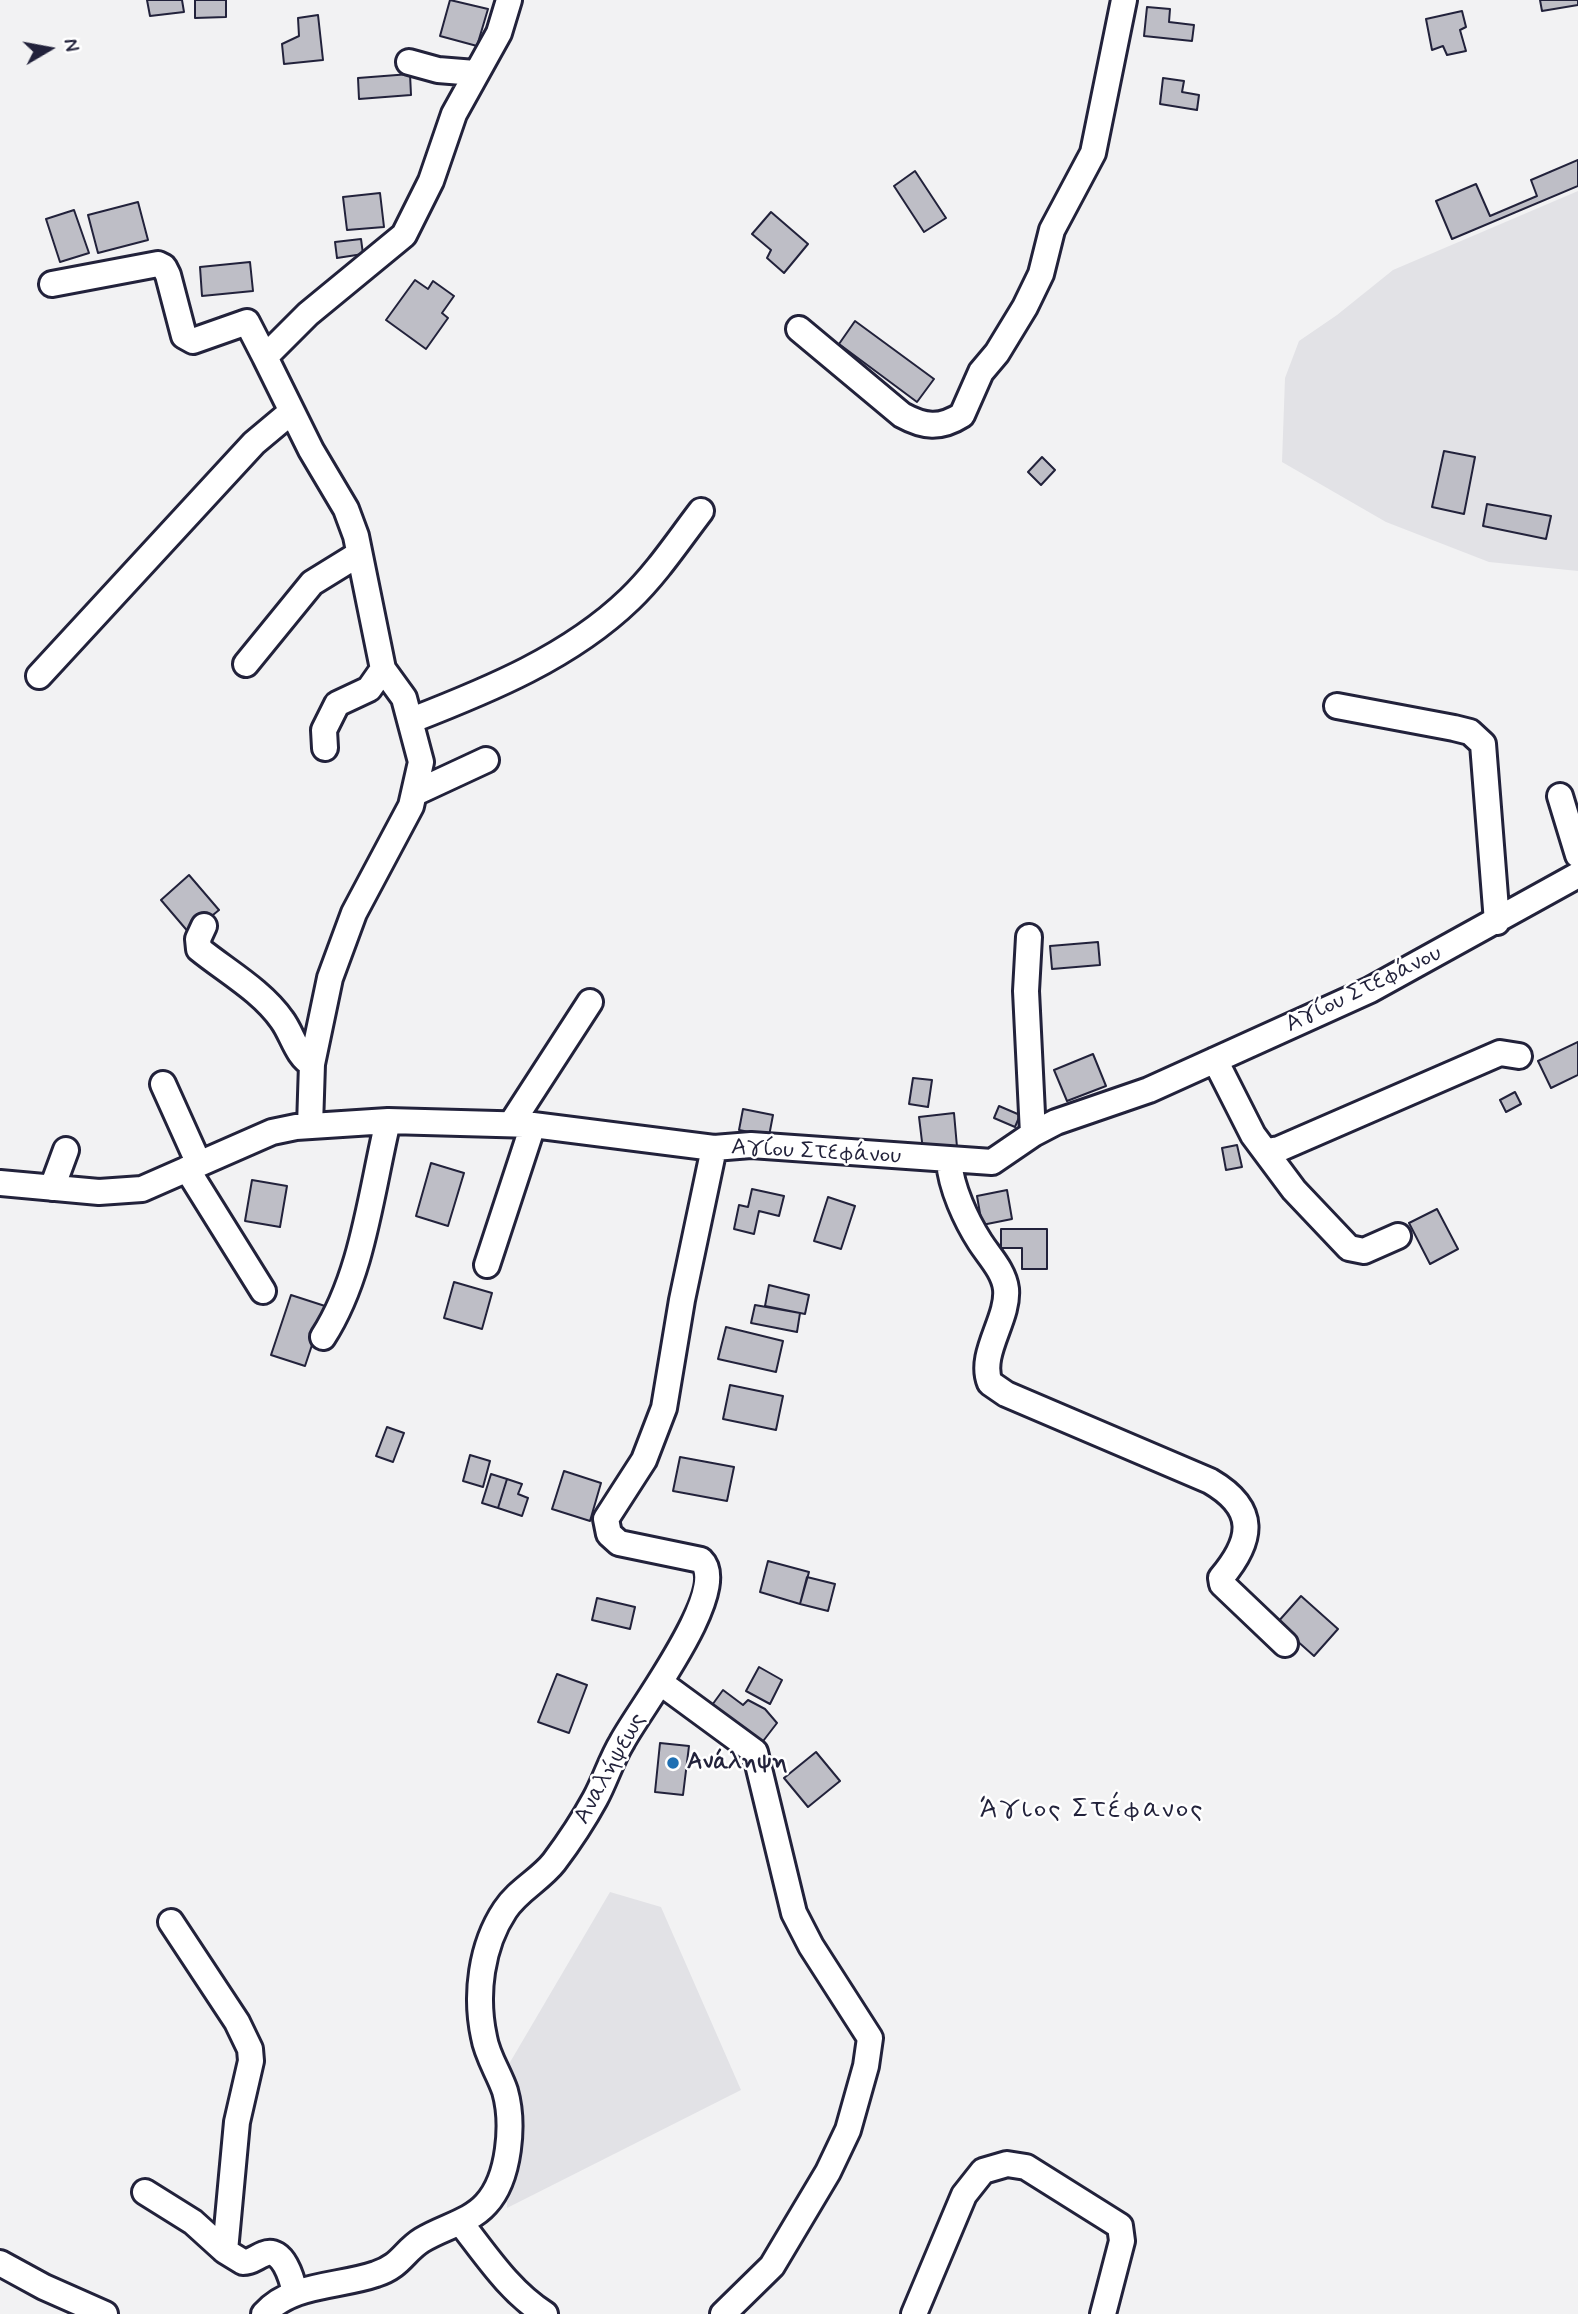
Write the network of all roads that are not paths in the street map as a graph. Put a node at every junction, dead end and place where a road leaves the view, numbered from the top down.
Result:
1 (509, 0) edge
2 (1124, 0) edge
3 (409, 62) dead end
4 (475, 73) junction
5 (52, 284) dead end
6 (799, 330) dead end
7 (265, 357) junction
8 (291, 412) junction
9 (701, 511) dead end
10 (359, 554) junction
11 (246, 664) dead end
12 (383, 669) junction
13 (39, 676) dead end
14 (1337, 706) dead end
15 (412, 720) junction
16 (325, 748) dead end
17 (486, 760) dead end
18 (415, 793) junction
19 (1560, 796) dead end
20 (1578, 855) edge
21 (1578, 875) edge
22 (1497, 922) junction
23 (204, 926) dead end
24 (1028, 937) dead end
25 (590, 1002) dead end
26 (1519, 1056) dead end
27 (1215, 1060) junction
28 (312, 1064) junction
29 (163, 1084) dead end
30 (388, 1121) junction
31 (522, 1125) junction
32 (310, 1126) junction
33 (1033, 1134) junction
34 (714, 1148) junction
35 (66, 1150) dead end
36 (1267, 1151) junction
37 (950, 1161) junction
38 (193, 1167) junction
39 (0, 1183) edge
40 (52, 1188) junction
41 (1398, 1236) dead end
42 (487, 1265) dead end
43 (263, 1291) dead end
44 (323, 1337) dead end
45 (1285, 1644) dead end
46 (661, 1683) junction
47 (172, 1922) dead end
48 (145, 2192) dead end
49 (460, 2222) junction
50 (225, 2250) junction
51 (0, 2263) edge
52 (295, 2292) junction
53 (105, 2314) edge
54 (264, 2314) edge
55 (545, 2314) edge
56 (723, 2314) edge
57 (914, 2314) edge
58 (1103, 2314) edge

1 - 4 street
2 - 6 street
3 - 4 street
4 - 7 street
5 - 7 street
7 - 8 street
8 - 10 street
8 - 13 street
9 - 15 street
10 - 11 street
10 - 12 street
12 - 15 street
12 - 16 street
14 - 22 street
15 - 18 street
17 - 18 street
18 - 28 street
19 - 20 street
21 - 22 street, Αγίου Στεφάνου
22 - 27 street, Αγίου Στεφάνου
23 - 28 street
24 - 33 street
25 - 31 street
26 - 36 street
27 - 33 street, Αγίου Στεφάνου
27 - 36 street
28 - 32 street
29 - 38 street
30 - 31 street, Αγίου Στεφάνου
30 - 32 street, Αγίου Στεφάνου
30 - 44 street
31 - 34 street, Αγίου Στεφάνου
31 - 42 street
32 - 38 street, Αγίου Στεφάνου
33 - 37 street, Αγίου Στεφάνου
34 - 37 street, Αγίου Στεφάνου
34 - 46 street, Αναλήψεως
35 - 40 street
36 - 41 street
37 - 45 street
38 - 40 street, Αγίου Στεφάνου
38 - 43 street
39 - 40 street, Αγίου Στεφάνου
46 - 49 street, Αναλήψεως
46 - 56 street
47 - 50 street
48 - 50 street
49 - 52 street, Αναλήψεως
49 - 55 street
50 - 52 street
51 - 53 street
52 - 54 street, Αναλήψεως
57 - 58 street

